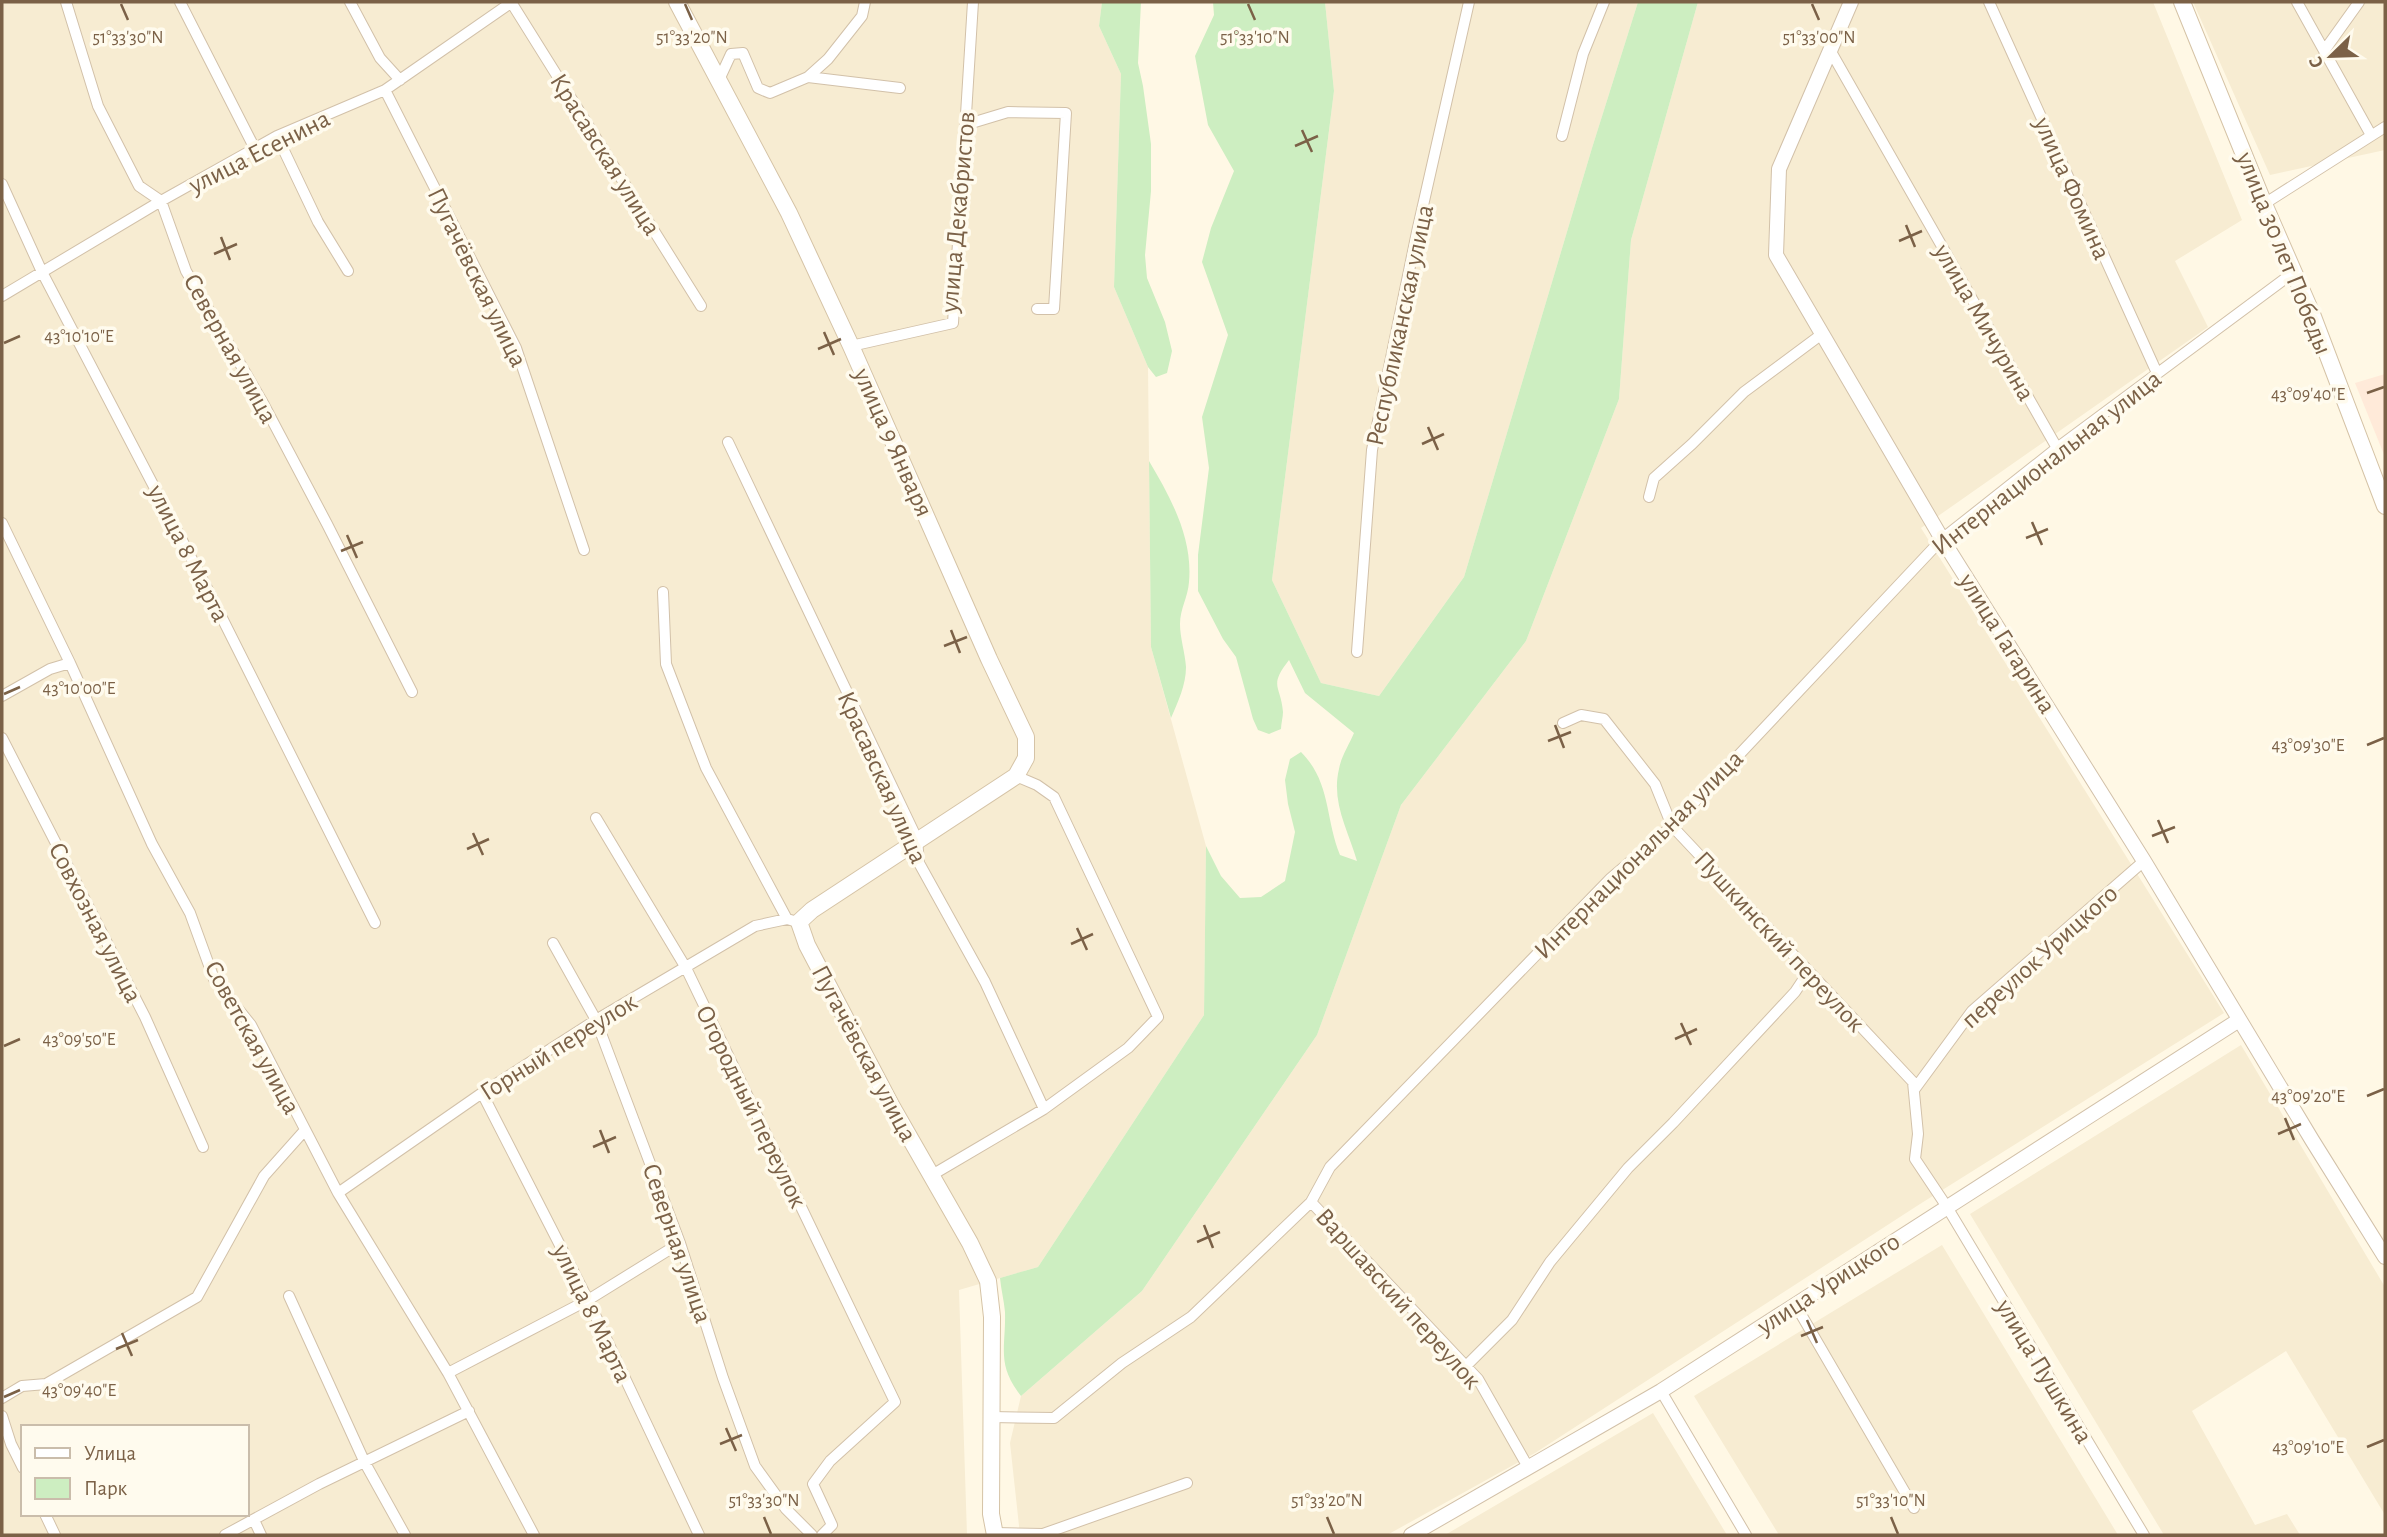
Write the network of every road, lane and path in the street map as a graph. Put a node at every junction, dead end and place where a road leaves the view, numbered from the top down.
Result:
1 (180, 2) edge
2 (350, 2) edge
3 (512, 2) edge
4 (677, 2) edge
5 (865, 2) edge
6 (973, 2) edge
7 (1469, 2) edge
8 (1604, 2) edge
9 (1851, 2) edge
10 (1989, 2) edge
11 (2182, 2) edge
12 (2297, 2) edge
13 (2359, 2) edge
14 (70, 5) edge
15 (1830, 50) junction
16 (2324, 51) junction
17 (808, 77) junction
18 (400, 80) junction
19 (719, 80) junction
20 (900, 88) dead end
21 (385, 90) junction
22 (965, 125) junction
23 (2385, 127) edge
24 (2371, 135) junction
25 (277, 136) junction
26 (1562, 136) dead end
27 (255, 149) junction
28 (2, 184) edge
29 (161, 201) junction
30 (2264, 204) junction
31 (348, 271) dead end
32 (42, 272) junction
33 (2294, 272) junction
34 (2, 296) edge
35 (701, 306) dead end
36 (1037, 309) dead end
37 (1822, 334) junction
38 (852, 346) junction
39 (2157, 373) junction
40 (728, 442) dead end
41 (2057, 449) junction
42 (1649, 497) dead end
43 (2385, 506) edge
44 (2, 523) edge
45 (1942, 539) junction
46 (584, 550) dead end
47 (663, 592) dead end
48 (1357, 652) dead end
49 (70, 663) junction
50 (412, 692) dead end
51 (2, 696) edge
52 (1563, 723) dead end
53 (2, 738) edge
54 (1016, 776) junction
55 (596, 818) dead end
56 (1672, 826) junction
57 (917, 839) junction
58 (2144, 861) junction
59 (793, 920) junction
60 (374, 923) dead end
61 (553, 943) dead end
62 (686, 968) junction
63 (1809, 971) junction
64 (596, 1020) junction
65 (2239, 1020) junction
66 (1914, 1090) junction
67 (482, 1093) junction
68 (1044, 1109) junction
69 (305, 1130) junction
70 (203, 1147) dead end
71 (932, 1175) junction
72 (338, 1194) junction
73 (1311, 1202) junction
74 (1947, 1208) junction
75 (680, 1243) junction
76 (2385, 1257) edge
77 (289, 1296) dead end
78 (588, 1300) junction
79 (1795, 1304) junction
80 (1466, 1366) junction
81 (448, 1373) junction
82 (1661, 1391) junction
83 (2, 1398) edge
84 (469, 1411) junction
85 (2, 1416) edge
86 (991, 1417) junction
87 (365, 1463) junction
88 (21, 1464) edge
89 (1528, 1467) junction
90 (1187, 1483) dead end
91 (1914, 1508) dead end
92 (46, 1516) edge
93 (254, 1520) junction
94 (55, 1535) edge
95 (225, 1535) edge
96 (261, 1535) edge
97 (404, 1535) edge
98 (534, 1535) edge
99 (699, 1535) edge
100 (812, 1535) edge
101 (822, 1535) edge
102 (994, 1535) edge
103 (1411, 1535) edge
104 (1746, 1535) edge
105 (2144, 1535) edge

1 - 27 street
2 - 18 street
3 - 18 street, улица Есенина
3 - 35 street, Красавская улица
4 - 19 main road, улица 9 Января
5 - 17 street
6 - 22 street, улица Декабристов
7 - 48 street, Республиканская улица
8 - 26 street
9 - 15 street, улица Гагарина
10 - 39 street, улица Фомина
11 - 30 main road, улица 30 лет Победы
12 - 16 street
13 - 16 street
14 - 29 street, Северная улица
15 - 37 street, улица Гагарина
15 - 41 street, улица Мичурина
16 - 24 street
17 - 19 street
17 - 20 street
18 - 21 street, улица Есенина
19 - 38 main road, улица 9 Января
21 - 25 street, улица Есенина
21 - 46 street, Пугачёвская улица
22 - 36 street
22 - 38 street, улица Декабристов
23 - 24 street
24 - 30 street
25 - 27 street, улица Есенина
25 - 31 street
27 - 29 street, улица Есенина
28 - 32 street, улица 8 Марта
29 - 32 street, улица Есенина
29 - 50 street, Северная улица
30 - 33 main road, улица 30 лет Победы
32 - 34 street, улица Есенина
32 - 60 street, улица 8 Марта
33 - 39 street, Интернациональная улица
33 - 43 main road, улица 30 лет Победы
37 - 42 street
37 - 45 street, улица Гагарина
38 - 54 main road, улица 9 Января
39 - 41 street, Интернациональная улица
40 - 57 street, Красавская улица
41 - 45 street, Интернациональная улица
44 - 49 street, Советская улица
45 - 56 street, Интернациональная улица
45 - 58 street, улица Гагарина
47 - 59 street, Пугачёвская улица
49 - 51 street
49 - 69 street, Советская улица
52 - 56 street, Пушкинский переулок
53 - 70 street, Совхозная улица
54 - 57 main road, Горный переулок
54 - 68 street
55 - 62 street, Огородный переулок
56 - 63 street, Пушкинский переулок
56 - 73 street, Интернациональная улица
57 - 59 main road, Горный переулок
57 - 68 street, Красавская улица
58 - 65 street, улица Гагарина
58 - 66 street, переулок Урицкого
59 - 62 street, Горный переулок
59 - 71 main road, Пугачёвская улица
61 - 64 street, Северная улица
62 - 64 street, Горный переулок
62 - 101 street, Огородный переулок
63 - 66 street, Пушкинский переулок
63 - 80 street
64 - 67 street, Горный переулок
64 - 75 street, Северная улица
65 - 74 street, улица Урицкого
65 - 76 street, улица Гагарина
66 - 74 street, Пушкинский переулок
67 - 72 street, Горный переулок
67 - 78 street, улица 8 Марта
68 - 71 street
69 - 72 street, Советская улица
69 - 83 street
71 - 86 main road, Пугачёвская улица
72 - 81 street, Советская улица
73 - 80 street, Варшавский переулок
73 - 86 street, Интернациональная улица
74 - 79 street, улица Урицкого
74 - 105 street, улица Пушкина
75 - 78 street
75 - 100 street, Северная улица
77 - 87 street
78 - 81 street
78 - 99 street, улица 8 Марта
79 - 82 street, улица Урицкого
79 - 91 street
80 - 89 street, Варшавский переулок
81 - 84 street, Советская улица
82 - 89 street, улица Урицкого
82 - 104 street
84 - 87 street
84 - 98 street, Советская улица
85 - 88 street
86 - 102 main road, Пугачёвская улица
87 - 93 street
87 - 97 street
89 - 103 street, улица Урицкого
90 - 102 street
92 - 94 street
93 - 95 street
93 - 96 street

